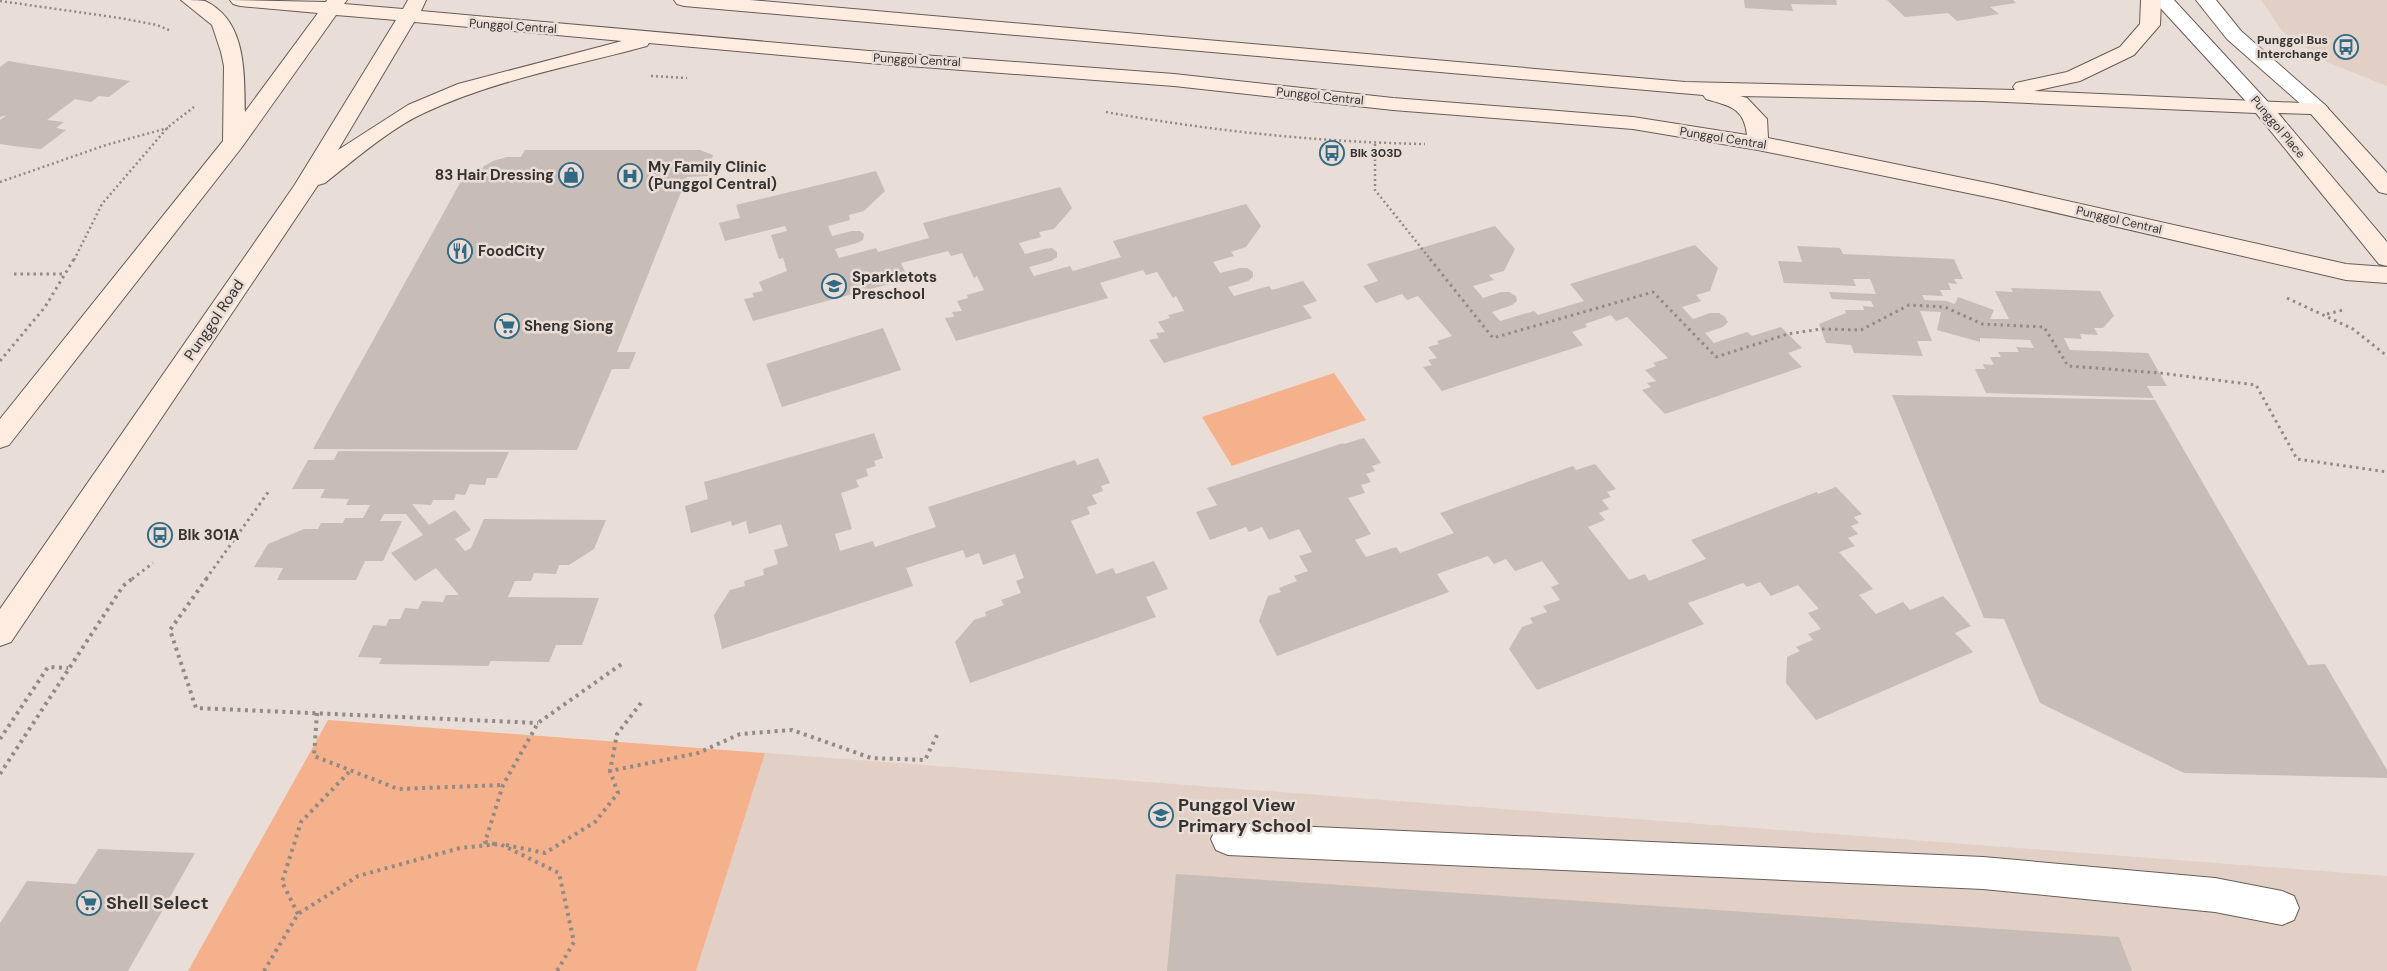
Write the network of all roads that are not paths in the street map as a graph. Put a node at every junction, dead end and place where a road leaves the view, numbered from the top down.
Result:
1 (191, 0) edge
2 (240, 0) edge
3 (684, 0) edge
4 (2151, 0) edge
5 (2163, 0) edge
6 (2206, 0) edge
7 (334, 4) edge
8 (414, 8) edge
9 (660, 36) junction
10 (1685, 88) junction
11 (1983, 95) junction
12 (2262, 106) junction
13 (2317, 108) junction
14 (234, 142) junction
15 (1758, 143) junction
16 (2387, 187) edge
17 (304, 189) junction
18 (2387, 258) edge
19 (2387, 275) edge
20 (0, 438) edge
21 (0, 633) edge
22 (1228, 839) dead end
23 (2282, 908) dead end

1 - 14 main road
2 - 7 main road, Punggol Central
3 - 10 main road
4 - 11 main road
5 - 12 street, Punggol Place
6 - 13 street
7 - 8 main road, Punggol Central
7 - 14 main road
8 - 9 main road, Punggol Central
8 - 17 main road, Punggol Road
9 - 15 main road, Punggol Central
9 - 17 main road
10 - 11 main road
10 - 15 main road
11 - 12 main road
12 - 13 main road
12 - 18 main road, Punggol Place
13 - 16 main road
14 - 20 main road
15 - 19 main road, Punggol Central
17 - 21 main road, Punggol Road
22 - 23 street

